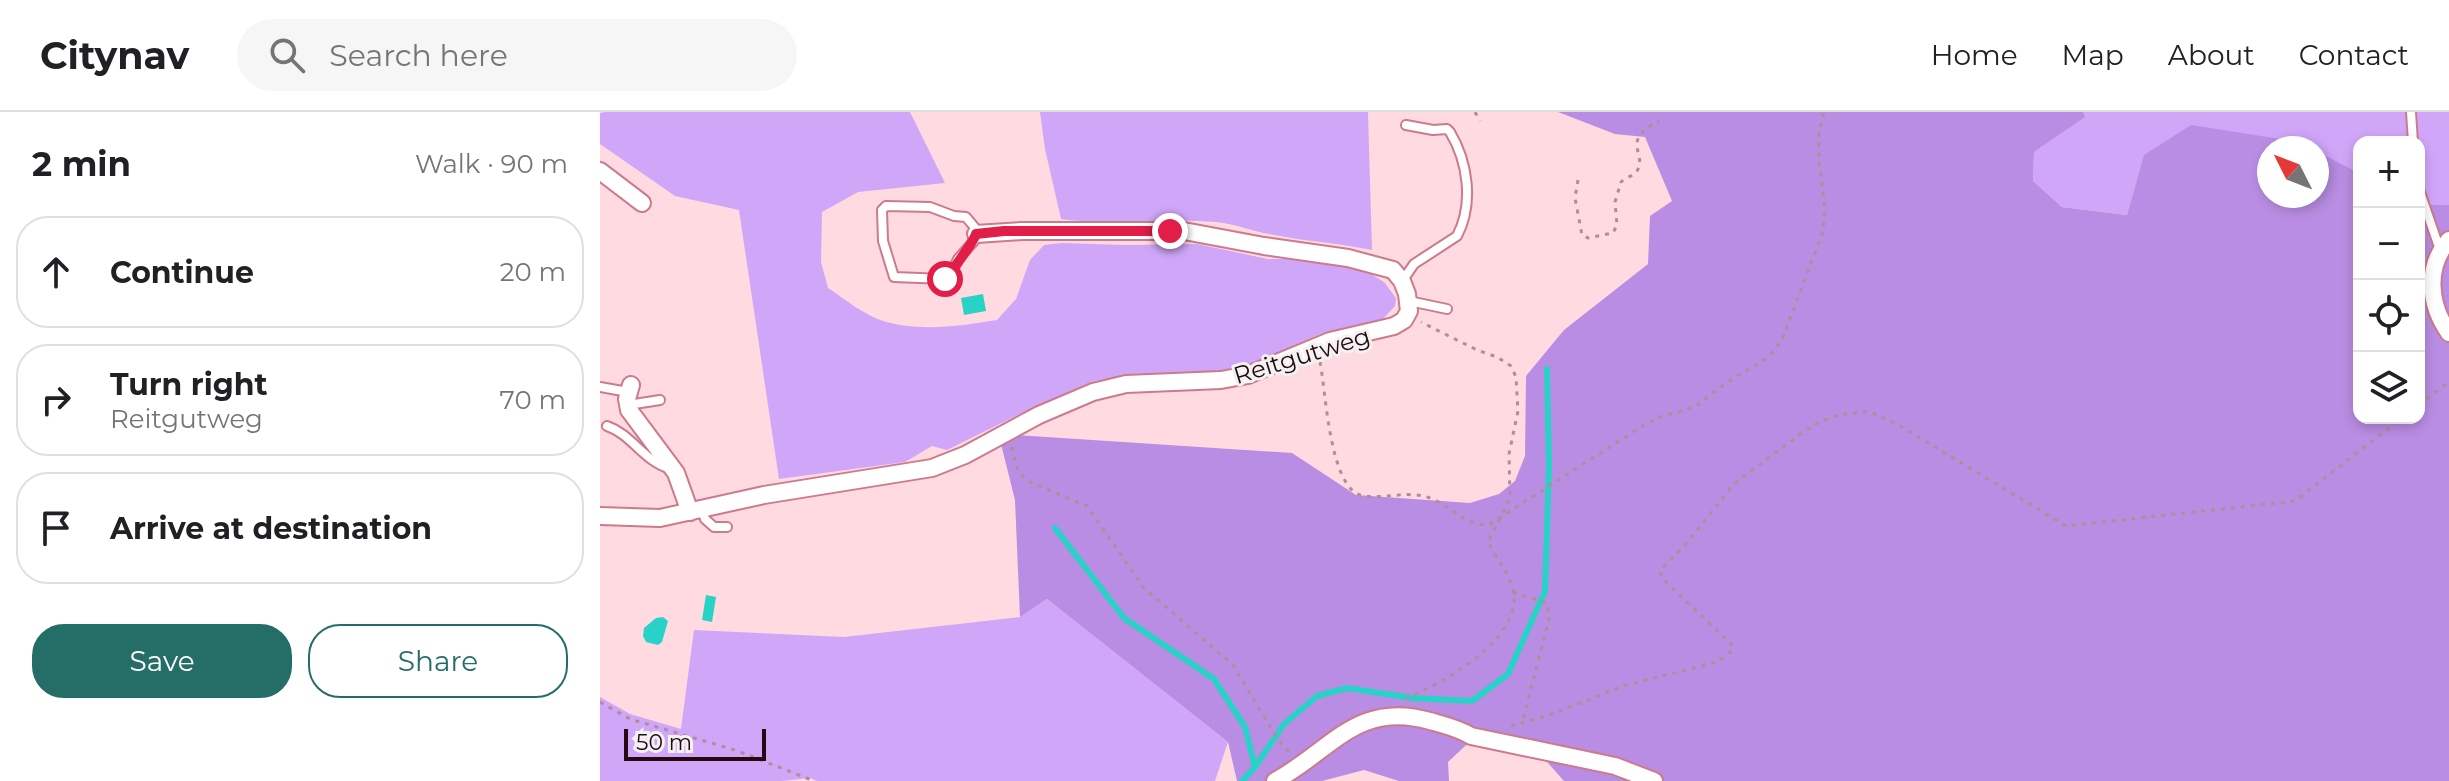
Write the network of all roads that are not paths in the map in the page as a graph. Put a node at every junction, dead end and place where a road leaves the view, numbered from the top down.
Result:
1 (2411, 112) edge
2 (1406, 125) dead end
3 (2413, 136) edge
4 (600, 171) edge
5 (2425, 202) edge
6 (642, 203) dead end
7 (976, 234) junction
8 (2445, 245) edge
9 (1402, 281) junction
10 (1409, 307) junction
11 (1447, 309) dead end
12 (2449, 333) edge
13 (600, 387) edge
14 (629, 394) junction
15 (660, 400) dead end
16 (607, 426) dead end
17 (674, 469) junction
18 (696, 510) junction
19 (600, 516) edge
20 (727, 527) dead end
21 (1275, 781) edge
22 (1654, 781) edge

1 - 3 lane
2 - 9 lane
4 - 6 street
5 - 8 lane
7 - 7 lane
7 - 9 street
8 - 12 street
9 - 10 street
10 - 11 lane
10 - 18 street, Reitgutweg
13 - 14 lane
14 - 15 lane
14 - 17 street
16 - 17 lane
17 - 18 street
18 - 19 street, Reitgutweg
18 - 20 lane
21 - 22 street

